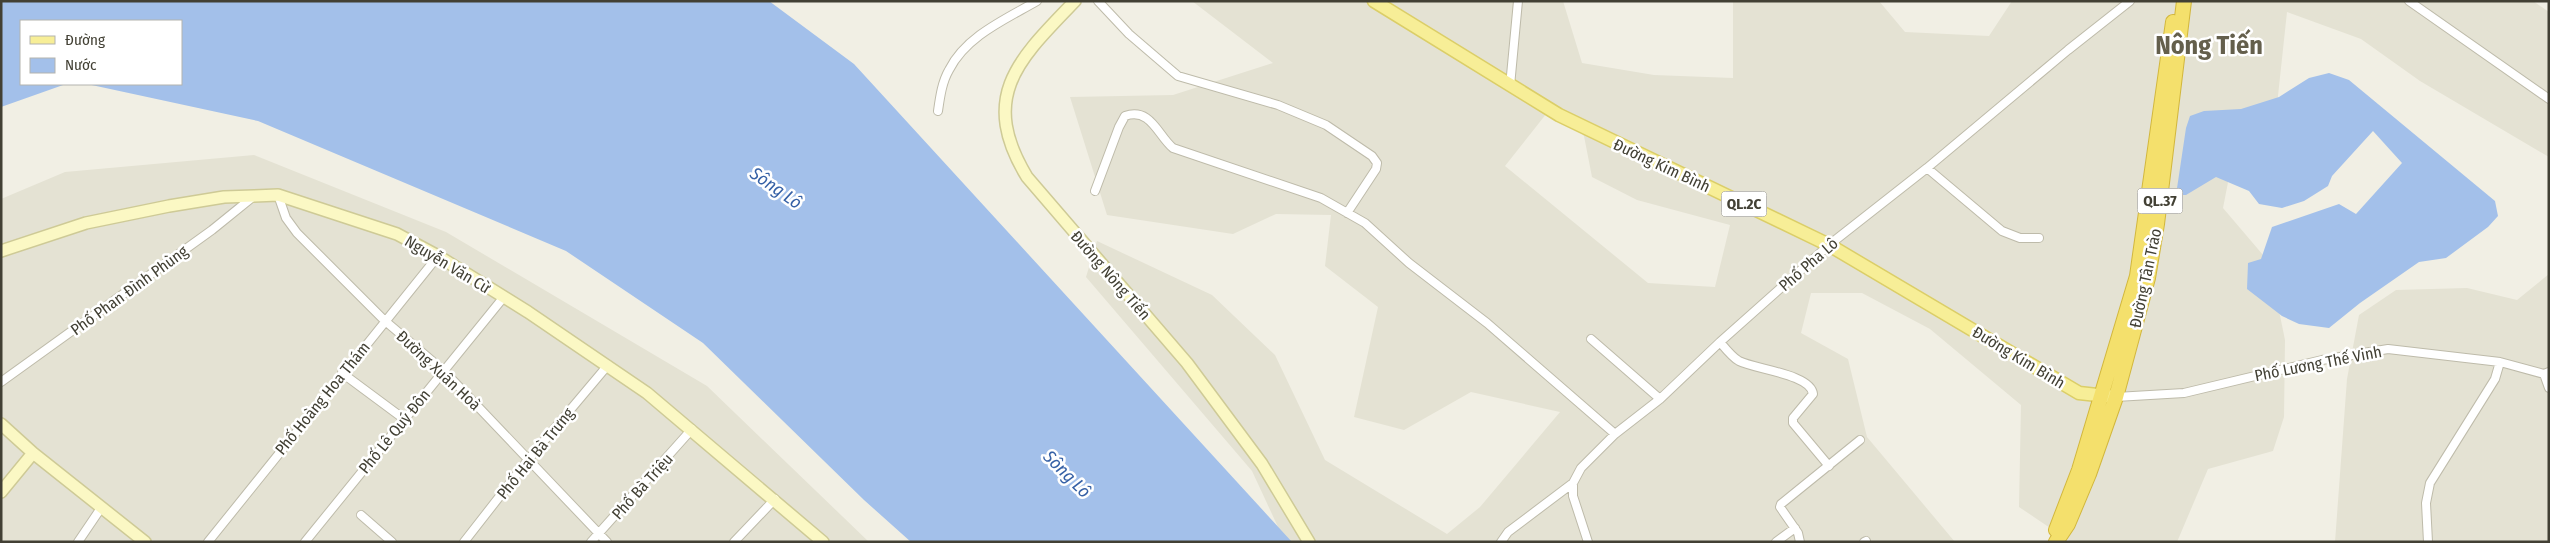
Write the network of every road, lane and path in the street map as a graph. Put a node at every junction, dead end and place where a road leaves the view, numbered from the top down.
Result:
1 (1037, 1) edge
2 (1075, 1) edge
3 (1098, 1) edge
4 (1374, 1) edge
5 (1518, 1) edge
6 (2130, 1) edge
7 (2176, 1) edge
8 (2184, 1) edge
9 (2409, 1) edge
10 (1510, 86) junction
11 (2549, 98) edge
12 (938, 111) dead end
13 (1927, 168) junction
14 (1095, 191) dead end
15 (278, 195) junction
16 (254, 196) junction
17 (1347, 213) junction
18 (2039, 238) dead end
19 (1829, 245) junction
20 (1, 251) edge
21 (438, 256) junction
22 (503, 298) junction
23 (384, 320) junction
24 (1591, 339) dead end
25 (1720, 342) junction
26 (2500, 362) junction
27 (608, 365) junction
28 (444, 370) junction
29 (342, 373) junction
30 (2546, 373) edge
31 (1, 382) edge
32 (2549, 388) edge
33 (2109, 397) junction
34 (1660, 399) junction
35 (404, 419) junction
36 (1, 424) edge
37 (692, 429) junction
38 (1615, 434) junction
39 (1860, 440) dead end
40 (33, 453) junction
41 (528, 460) junction
42 (1829, 466) junction
43 (1573, 483) junction
44 (1, 492) edge
45 (776, 499) junction
46 (101, 508) junction
47 (361, 515) dead end
48 (1795, 528) junction
49 (598, 534) junction
50 (78, 542) edge
51 (145, 542) edge
52 (208, 542) edge
53 (304, 542) edge
54 (392, 542) edge
55 (464, 542) edge
56 (591, 542) edge
57 (606, 542) edge
58 (734, 542) edge
59 (824, 542) edge
60 (1309, 542) edge
61 (1501, 542) edge
62 (1588, 542) edge
63 (1776, 542) edge
64 (1800, 542) edge
65 (2052, 542) edge
66 (2056, 542) edge
67 (2428, 542) edge

1 - 12 street
2 - 60 street, Đường Nông Tiến
3 - 17 street
4 - 10 main road, Đường Kim Bình / QL.2C
5 - 10 street
6 - 13 street, Phố Pha Lô
7 - 33 highway, Đường Tân Trào / QL.37
8 - 33 highway, Đường Tân Trào / QL.37
9 - 11 street
10 - 19 main road, Đường Kim Bình / QL.2C
13 - 18 street
13 - 19 street, Phố Pha Lô
14 - 17 street
15 - 16 street, Nguyễn Văn Cừ
15 - 21 street, Nguyễn Văn Cừ
15 - 23 street, Đường Xuân Hoà
16 - 20 street, Nguyễn Văn Cừ
16 - 31 street, Phố Phan Đình Phùng
17 - 38 street
19 - 25 street, Phố Pha Lô
19 - 33 main road, Đường Kim Bình / QL.2C
21 - 22 street, Nguyễn Văn Cừ
21 - 23 street, Phố Hoàng Hoa Thám
22 - 27 street, Nguyễn Văn Cừ
22 - 28 street, Phố Lê Quý Đôn
23 - 28 street, Đường Xuân Hoà
23 - 29 street, Phố Hoàng Hoa Thám
24 - 34 street
25 - 34 street, Phố Pha Lô
25 - 42 street
26 - 30 street, Phố Lương Thế Vinh
26 - 33 street, Phố Lương Thế Vinh
26 - 67 street
27 - 37 street, Nguyễn Văn Cừ
27 - 41 street, Phố Hai Bà Trưng
28 - 35 street, Phố Lê Quý Đôn
28 - 41 street, Đường Xuân Hoà
29 - 35 street
29 - 52 street, Phố Hoàng Hoa Thám
30 - 32 street
33 - 65 highway, Đường Tân Trào / QL.37
33 - 66 highway, Đường Tân Trào / QL.37
34 - 38 street, Phố Pha Lô
35 - 53 street, Phố Lê Quý Đôn
36 - 40 street
37 - 45 street, Nguyễn Văn Cừ
37 - 49 street, Phố Bà Triệu
38 - 43 street, Phố Pha Lô
39 - 42 street
40 - 44 street
40 - 46 street
41 - 49 street, Đường Xuân Hoà
41 - 55 street, Phố Hai Bà Trưng
42 - 48 street
43 - 61 street, Phố Pha Lô
43 - 62 street
45 - 58 street
45 - 59 street, Nguyễn Văn Cừ
46 - 50 street
46 - 51 street
47 - 54 street
48 - 63 street
48 - 64 street
49 - 56 street, Phố Bà Triệu
49 - 57 street, Đường Xuân Hoà

